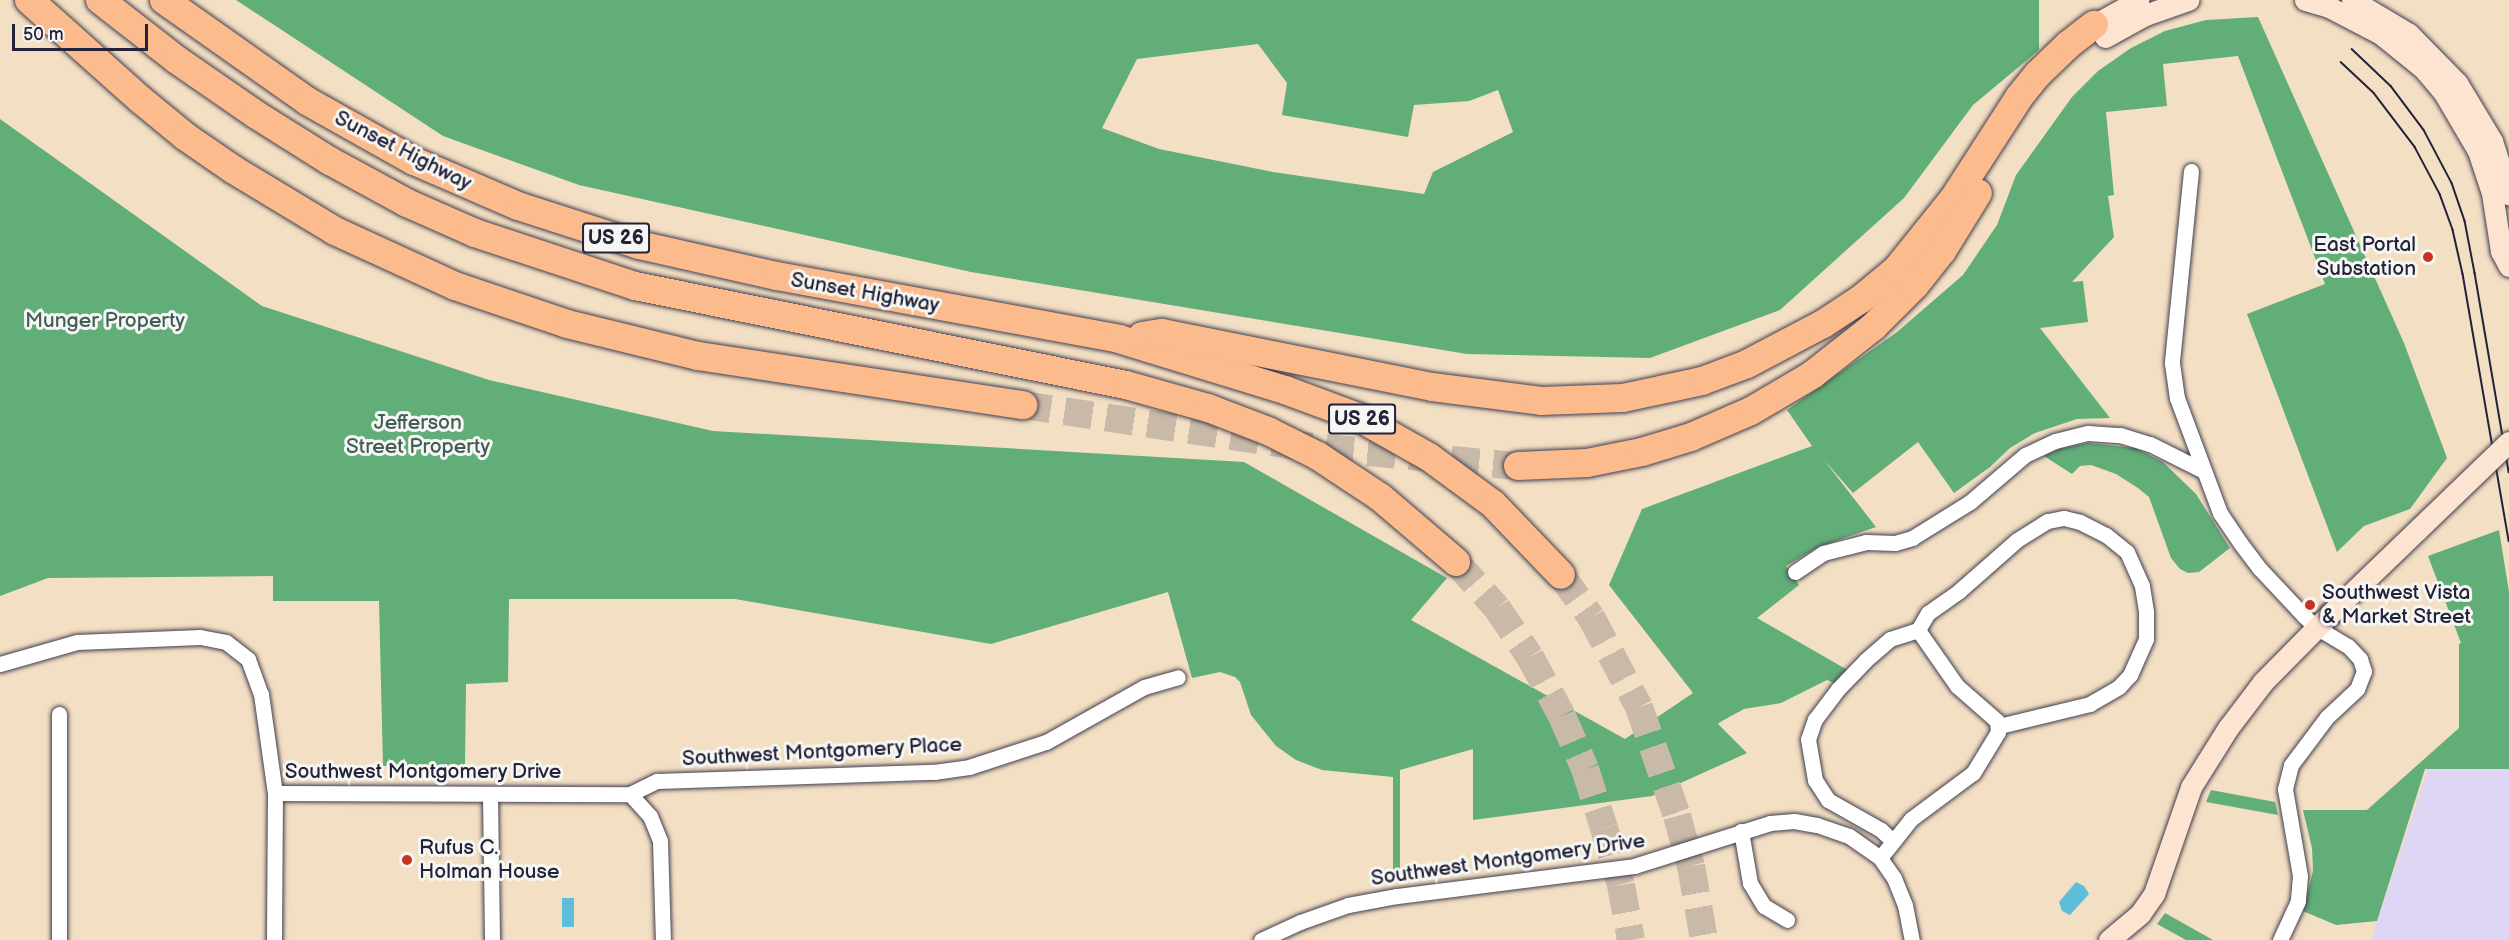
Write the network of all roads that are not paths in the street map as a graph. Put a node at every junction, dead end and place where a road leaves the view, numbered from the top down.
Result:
1 (29, 0) edge
2 (100, 0) edge
3 (164, 0) edge
4 (2139, 0) edge
5 (2188, 0) edge
6 (2305, 0) edge
7 (2352, 0) edge
8 (2093, 37) junction
9 (2191, 171) dead end
10 (2509, 194) edge
11 (2509, 266) edge
12 (1119, 339) junction
13 (1023, 405) tunnel mouth
14 (2509, 442) edge
15 (1518, 466) tunnel mouth
16 (2202, 470) junction
17 (1456, 562) tunnel mouth
18 (1795, 572) dead end
19 (1561, 575) tunnel mouth
20 (2323, 620) junction
21 (1918, 630) junction
22 (0, 664) edge
23 (1178, 677) dead end
24 (59, 714) dead end
25 (1999, 726) junction
26 (275, 793) junction
27 (630, 794) junction
28 (490, 795) junction
29 (1740, 831) junction
30 (1893, 841) junction
31 (1880, 858) junction
32 (1787, 920) dead end
33 (59, 940) edge
34 (274, 940) edge
35 (492, 940) edge
36 (663, 940) edge
37 (1261, 940) edge
38 (1912, 940) edge
39 (2109, 940) edge
40 (2280, 940) edge

1 - 13 highway
2 - 17 highway, Sunset Highway / US 26
3 - 12 highway, Sunset Highway / US 26
4 - 8 main road
5 - 8 main road
6 - 11 main road
7 - 10 main road
8 - 12 highway
8 - 15 highway
9 - 16 street
12 - 19 highway, Sunset Highway / US 26
14 - 20 main road, bridge
16 - 18 street
16 - 20 street
20 - 39 main road
20 - 40 street
21 - 25 street
21 - 25 street
21 - 30 street
22 - 26 street, Southwest Montgomery Drive
23 - 27 street, Southwest Montgomery Place
24 - 33 street
25 - 30 street
26 - 28 street, Southwest Montgomery Drive
26 - 34 street
27 - 28 street, Southwest Montgomery Drive
27 - 36 street
28 - 35 street
29 - 31 street, Southwest Montgomery Drive
29 - 32 street
29 - 37 street, Southwest Montgomery Drive
30 - 31 street
31 - 38 street, Southwest Montgomery Drive

